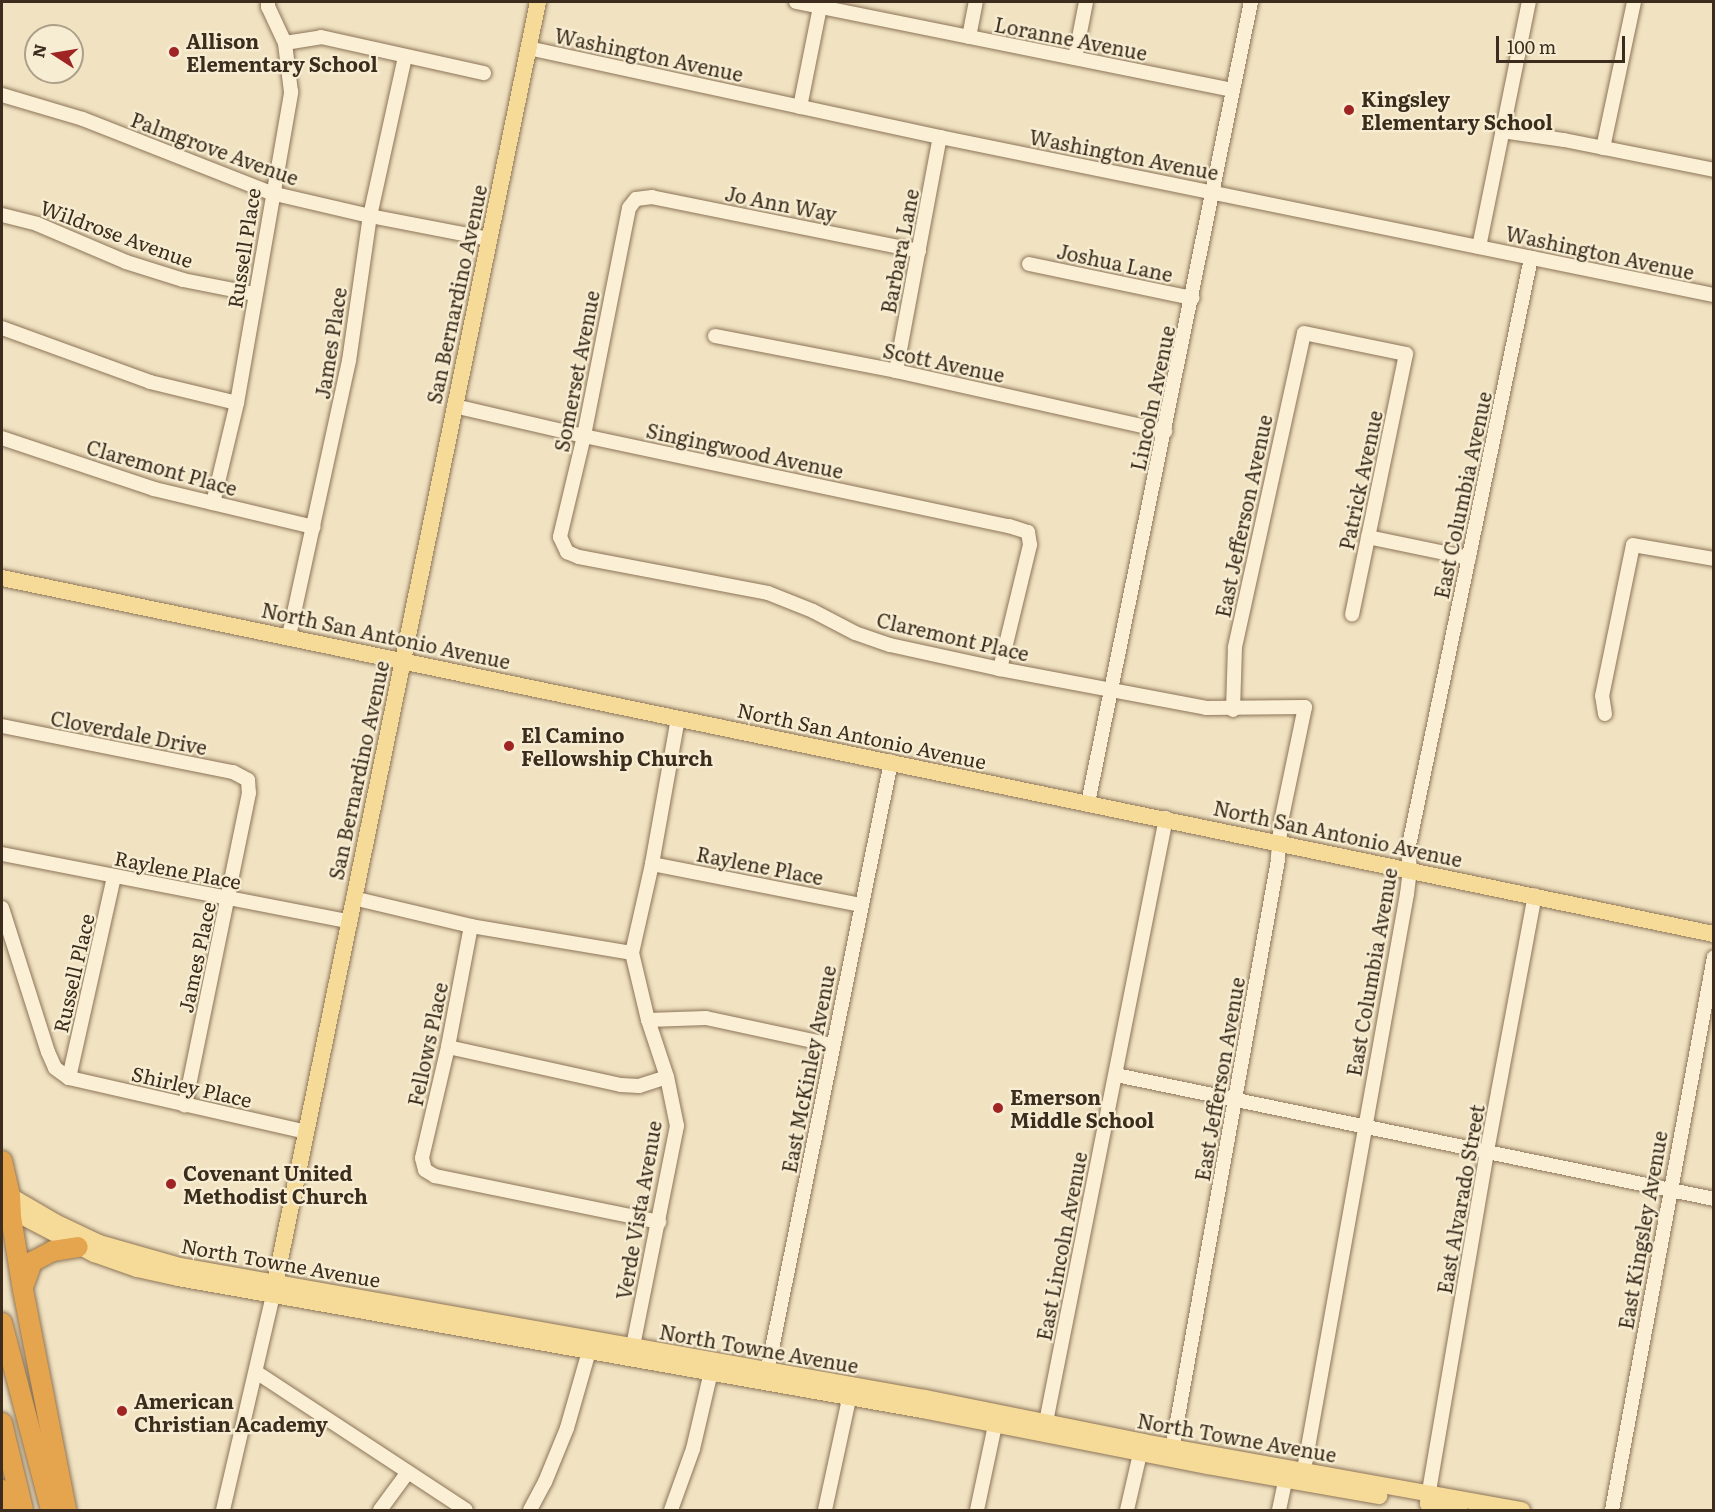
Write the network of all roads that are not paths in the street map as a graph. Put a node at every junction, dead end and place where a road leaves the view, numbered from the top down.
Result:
1 (268, 2) edge
2 (538, 2) edge
3 (796, 2) edge
4 (976, 2) edge
5 (1086, 2) edge
6 (1251, 2) edge
7 (1529, 2) edge
8 (1634, 2) edge
9 (820, 7) junction
10 (969, 37) junction
11 (285, 43) junction
12 (528, 48) junction
13 (405, 57) junction
14 (1075, 58) junction
15 (484, 73) dead end
16 (1233, 90) junction
17 (2, 95) edge
18 (800, 106) junction
19 (1502, 131) junction
20 (940, 138) junction
21 (1603, 148) junction
22 (1713, 171) edge
23 (1211, 192) junction
24 (271, 193) junction
25 (636, 199) joint
26 (2, 214) edge
27 (370, 216) junction
28 (490, 238) junction
29 (1479, 247) junction
30 (919, 251) junction
31 (1531, 258) junction
32 (1029, 264) dead end
33 (254, 294) junction
34 (1713, 295) edge
35 (1192, 298) junction
36 (2, 328) edge
37 (1304, 333) joint
38 (714, 336) dead end
39 (896, 371) junction
40 (237, 403) junction
41 (454, 406) junction
42 (1165, 431) junction
43 (584, 436) junction
44 (2, 438) edge
45 (213, 503) junction
46 (314, 527) junction
47 (1368, 537) junction
48 (567, 552) joint
49 (1469, 558) junction
50 (1713, 559) edge
51 (2, 579) edge
52 (1352, 614) dead end
53 (289, 636) junction
54 (402, 661) junction
55 (1000, 669) junction
56 (1110, 689) junction
57 (1305, 707) joint
58 (1233, 710) junction
59 (1605, 714) dead end
60 (678, 718) junction
61 (2, 726) edge
62 (891, 762) junction
63 (248, 780) joint
64 (1088, 803) junction
65 (1166, 818) junction
66 (1279, 842) junction
67 (2, 854) edge
68 (652, 864) junction
69 (1410, 869) junction
70 (114, 876) junction
71 (1535, 895) junction
72 (353, 898) junction
73 (228, 899) junction
74 (861, 905) junction
75 (2, 908) edge
76 (348, 921) junction
77 (471, 926) junction
78 (1713, 934) edge
79 (632, 953) junction
80 (1713, 957) edge
81 (648, 1020) junction
82 (832, 1045) junction
83 (448, 1047) junction
84 (1116, 1074) junction
85 (667, 1077) junction
86 (69, 1078) junction
87 (1235, 1101) junction
88 (185, 1106) junction
89 (1363, 1128) junction
90 (307, 1132) junction
91 (1487, 1151) junction
92 (2, 1161) edge
93 (1669, 1190) junction
94 (1713, 1199) edge
95 (6, 1201) edge
96 (659, 1222) junction
97 (78, 1247) junction
98 (274, 1289) junction
99 (23, 1290) junction
100 (2, 1323) edge
101 (591, 1345) junction
102 (631, 1352) junction
103 (2, 1364) edge
104 (712, 1366) junction
105 (256, 1372) junction
106 (766, 1377) junction
107 (849, 1399) junction
108 (996, 1419) junction
109 (2, 1423) edge
110 (1045, 1429) junction
111 (1141, 1447) junction
112 (1172, 1453) junction
113 (408, 1472) junction
114 (1295, 1476) junction
115 (2, 1490) edge
116 (1427, 1503) edge
117 (7, 1510) edge
118 (23, 1510) edge
119 (38, 1510) edge
120 (51, 1510) edge
121 (66, 1510) edge
122 (223, 1510) edge
123 (380, 1510) edge
124 (466, 1510) edge
125 (530, 1510) edge
126 (671, 1510) edge
127 (825, 1510) edge
128 (977, 1510) edge
129 (1127, 1510) edge
130 (1279, 1510) edge
131 (1459, 1510) edge
132 (1522, 1510) edge
133 (1612, 1510) edge

1 - 11 street, Russell Place
2 - 12 main road, San Bernardino Avenue
3 - 9 street, Loranne Avenue
4 - 10 street
5 - 14 street
6 - 16 street, Lincoln Avenue
7 - 19 street
8 - 21 street
9 - 10 street, Loranne Avenue
9 - 18 street
10 - 14 street, Loranne Avenue
11 - 13 street
11 - 24 street, Russell Place
12 - 18 street, Washington Avenue
12 - 28 main road, San Bernardino Avenue
13 - 15 street
13 - 27 street, James Place
14 - 16 street, Loranne Avenue
16 - 23 street, Lincoln Avenue
17 - 24 street, Palmgrove Avenue
18 - 20 street, Washington Avenue
19 - 21 street
19 - 29 street
20 - 23 street, Washington Avenue
20 - 30 street, Barbara Lane
21 - 22 street
23 - 29 street, Washington Avenue
23 - 35 street, Lincoln Avenue
24 - 27 street, Palmgrove Avenue
24 - 33 street, Russell Place
25 - 30 street, Jo Ann Way
25 - 43 street, Somerset Avenue
26 - 33 street, Wildrose Avenue
27 - 28 street, Palmgrove Avenue
27 - 46 street, James Place
28 - 41 main road, San Bernardino Avenue
29 - 31 street, Washington Avenue
30 - 39 street, Barbara Lane
31 - 34 street, Washington Avenue
31 - 49 street, East Columbia Avenue
32 - 35 street, Joshua Lane
33 - 40 street, Russell Place
35 - 42 street, Lincoln Avenue
36 - 40 street
37 - 47 street, Patrick Avenue
37 - 58 street, East Jefferson Avenue
38 - 39 street, Scott Avenue
39 - 42 street, Scott Avenue
40 - 45 street, Russell Place
41 - 43 street, Singingwood Avenue
41 - 54 main road, San Bernardino Avenue
42 - 56 street, Lincoln Avenue
43 - 48 street, Somerset Avenue
43 - 55 street, Singingwood Avenue
44 - 45 street, Claremont Place
45 - 46 street, Claremont Place
46 - 53 street, James Place
47 - 49 street
47 - 52 street, Patrick Avenue
48 - 55 street, Claremont Place
49 - 69 street, East Columbia Avenue
50 - 59 street
51 - 53 main road, North San Antonio Avenue
53 - 54 main road, North San Antonio Avenue
54 - 60 main road, North San Antonio Avenue
54 - 72 main road, San Bernardino Avenue
55 - 56 street, Claremont Place
56 - 58 street, Claremont Place
56 - 64 street, Lincoln Avenue
57 - 58 street, Claremont Place
57 - 66 street, East Jefferson Avenue
60 - 62 main road, North San Antonio Avenue
60 - 68 street, Verde Vista Avenue
61 - 63 street, Cloverdale Drive
62 - 64 main road, North San Antonio Avenue
62 - 74 street, East McKinley Avenue
63 - 73 street, James Place
64 - 65 main road, North San Antonio Avenue
65 - 66 main road, North San Antonio Avenue
65 - 84 street, East Lincoln Avenue
66 - 69 main road, North San Antonio Avenue
66 - 87 street, East Jefferson Avenue
67 - 70 street, Raylene Place
68 - 74 street, Raylene Place
68 - 79 street, Verde Vista Avenue
69 - 71 main road, North San Antonio Avenue
69 - 89 street, East Columbia Avenue
70 - 73 street, Raylene Place
70 - 86 street, Russell Place
71 - 78 main road, North San Antonio Avenue
71 - 91 street, East Alvarado Street
72 - 76 main road, San Bernardino Avenue
72 - 77 street
73 - 76 street, Raylene Place
73 - 88 street, James Place
74 - 82 street, East McKinley Avenue
75 - 86 street
76 - 90 main road, San Bernardino Avenue
77 - 79 street
77 - 83 street, Fellows Place
79 - 81 street, Verde Vista Avenue
80 - 93 street, East Kingsley Avenue
81 - 82 street
81 - 85 street, Verde Vista Avenue
82 - 106 street, East McKinley Avenue
83 - 85 street
83 - 96 street, Fellows Place
84 - 87 street
84 - 110 street, East Lincoln Avenue
85 - 96 street, Verde Vista Avenue
86 - 88 street, Shirley Place
87 - 89 street
87 - 112 street, East Jefferson Avenue
88 - 90 street, Shirley Place
89 - 91 street
89 - 114 street, East Columbia Avenue
90 - 98 main road, San Bernardino Avenue
91 - 93 street
91 - 116 street, East Alvarado Street
92 - 95 highway
93 - 94 street
93 - 133 street, East Kingsley Avenue
95 - 97 main road, North Towne Avenue
95 - 98 main road, North Towne Avenue
95 - 99 highway
96 - 102 street, Verde Vista Avenue
97 - 98 main road, North Towne Avenue
97 - 99 highway
98 - 101 main road, North Towne Avenue
98 - 105 street, San Bernardino Avenue
99 - 121 highway
100 - 120 highway
101 - 102 main road, North Towne Avenue
101 - 125 street
102 - 104 main road, North Towne Avenue
103 - 119 highway
104 - 106 main road, North Towne Avenue
104 - 126 street
105 - 113 street
105 - 122 street, San Bernardino Avenue
106 - 107 main road, North Towne Avenue
106 - 108 main road, North Towne Avenue
107 - 108 main road, North Towne Avenue
107 - 127 street
108 - 110 main road, North Towne Avenue
108 - 128 street
109 - 118 highway
110 - 111 main road, North Towne Avenue
111 - 112 main road, North Towne Avenue
111 - 129 street
112 - 114 main road, North Towne Avenue
113 - 123 street
113 - 124 street
114 - 116 main road, North Towne Avenue
114 - 130 street, East Columbia Avenue
115 - 117 highway
116 - 131 main road, North Towne Avenue
116 - 132 main road, North Towne Avenue

